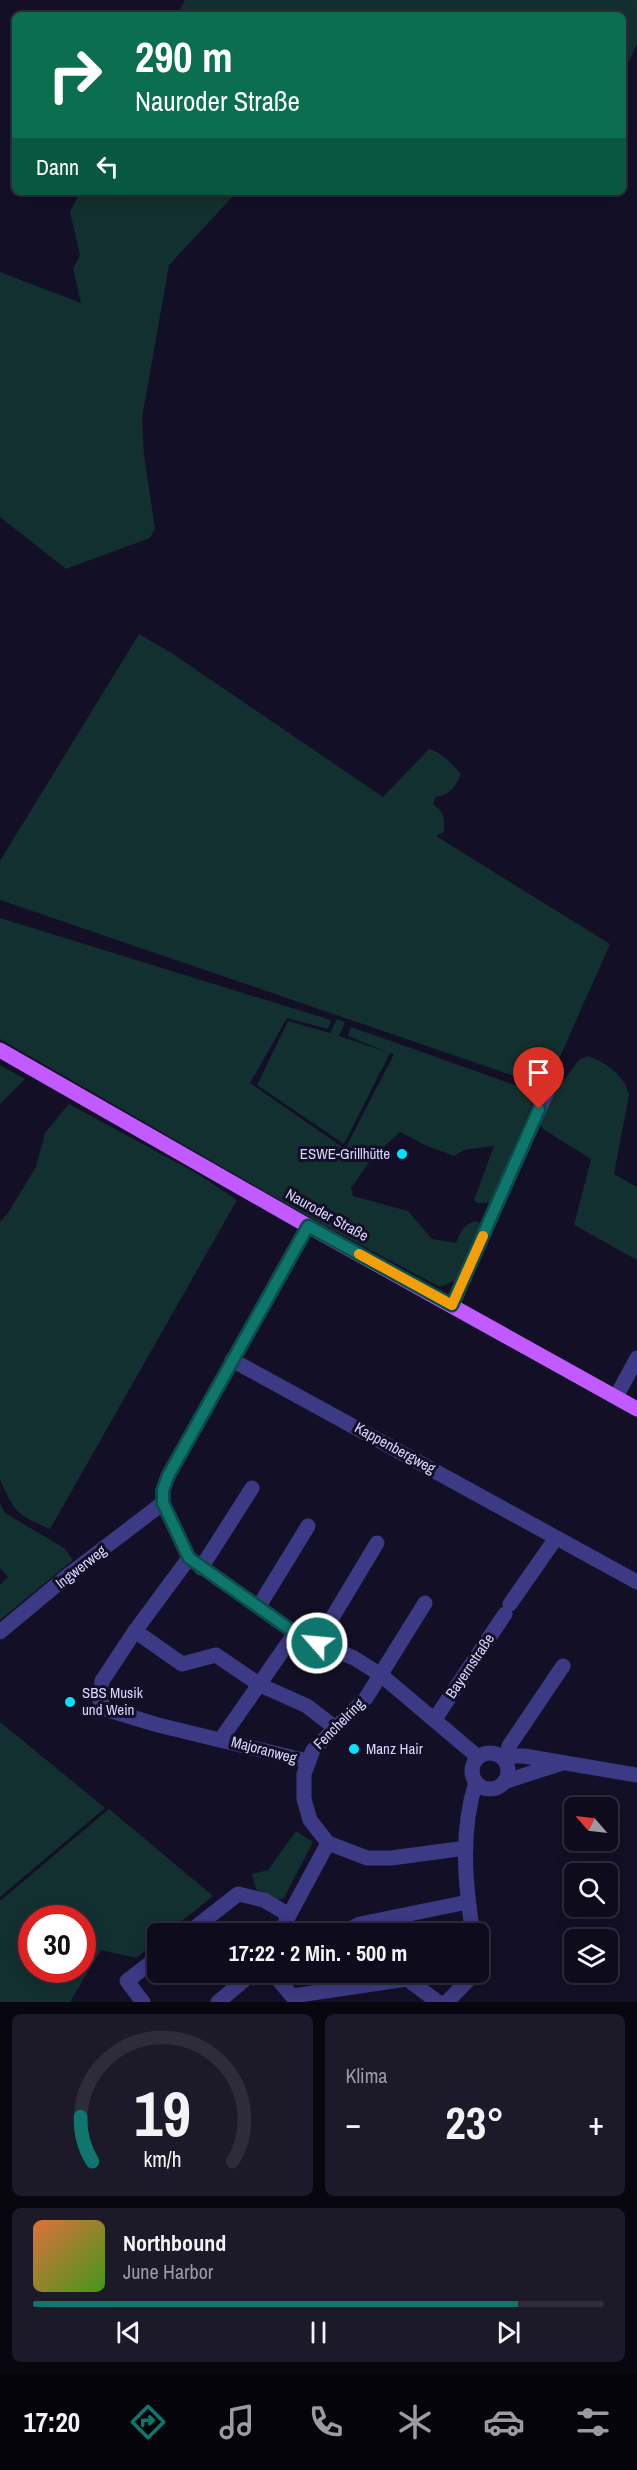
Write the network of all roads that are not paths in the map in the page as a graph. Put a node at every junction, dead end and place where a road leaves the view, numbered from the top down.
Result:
1 (0, 1050) edge
2 (547, 1092) dead end
3 (308, 1226) junction
4 (452, 1305) junction
5 (637, 1358) edge
6 (232, 1359) junction
7 (616, 1397) junction
8 (637, 1409) edge
9 (252, 1488) dead end
10 (163, 1503) junction
11 (308, 1526) dead end
12 (556, 1538) junction
13 (377, 1543) dead end
14 (195, 1563) junction
15 (637, 1582) edge
16 (425, 1603) dead end
17 (259, 1606) junction
18 (135, 1631) junction
19 (0, 1632) edge
20 (295, 1633) junction
21 (317, 1643) junction
22 (563, 1666) dead end
23 (381, 1675) junction
24 (260, 1685) junction
25 (435, 1719) junction
26 (334, 1727) junction
27 (222, 1739) junction
28 (504, 1755) junction
29 (478, 1756) junction
30 (307, 1761) junction
31 (562, 1763) junction
32 (637, 1775) edge
33 (476, 1782) junction
34 (504, 1782) junction
35 (328, 1842) junction
36 (466, 1848) junction
37 (468, 1902) junction
38 (289, 1916) junction
39 (201, 1923) edge
40 (285, 1923) edge
41 (365, 1923) edge
42 (471, 1923) edge
43 (147, 1966) edge
44 (241, 1983) edge
45 (280, 1983) edge
46 (322, 1983) edge
47 (465, 1983) edge
48 (322, 1990) junction
49 (291, 1999) edge
50 (143, 2002) edge
51 (218, 2002) edge
52 (438, 2002) edge
53 (447, 2002) edge

1 - 3 main road, Nauroder Straße
2 - 4 street
3 - 4 main road, Nauroder Straße
3 - 6 street
4 - 7 main road, Nauroder Straße
5 - 7 street
6 - 10 street
6 - 12 street, Kappenbergweg
7 - 8 main road, Nauroder Straße
9 - 14 street
10 - 14 street
10 - 19 street, Ingwerweg
11 - 17 street
12 - 15 street, Kappenbergweg
12 - 25 street, Bayernstraße
13 - 21 street
14 - 17 street
14 - 18 street, Majoranweg
16 - 23 street
17 - 20 street
18 - 24 street
18 - 27 street, Majoranweg
20 - 21 street
20 - 24 street, Majoranweg
21 - 23 street
22 - 28 street
23 - 25 street
23 - 26 street, Fenchelring
24 - 26 street
24 - 27 street, Majoranweg
25 - 29 street
26 - 30 street, Fenchelring
27 - 30 street, Majoranweg
28 - 29 street
28 - 31 street
28 - 34 street
29 - 33 street
30 - 35 street, Fenchelring
31 - 32 street
31 - 34 street
33 - 34 street
33 - 36 street
35 - 36 street
35 - 38 street
36 - 37 street
37 - 41 street
37 - 42 street
38 - 39 street
38 - 40 street
43 - 50 street
44 - 51 street
45 - 49 street
46 - 48 street
47 - 53 street
48 - 49 street
48 - 52 street

